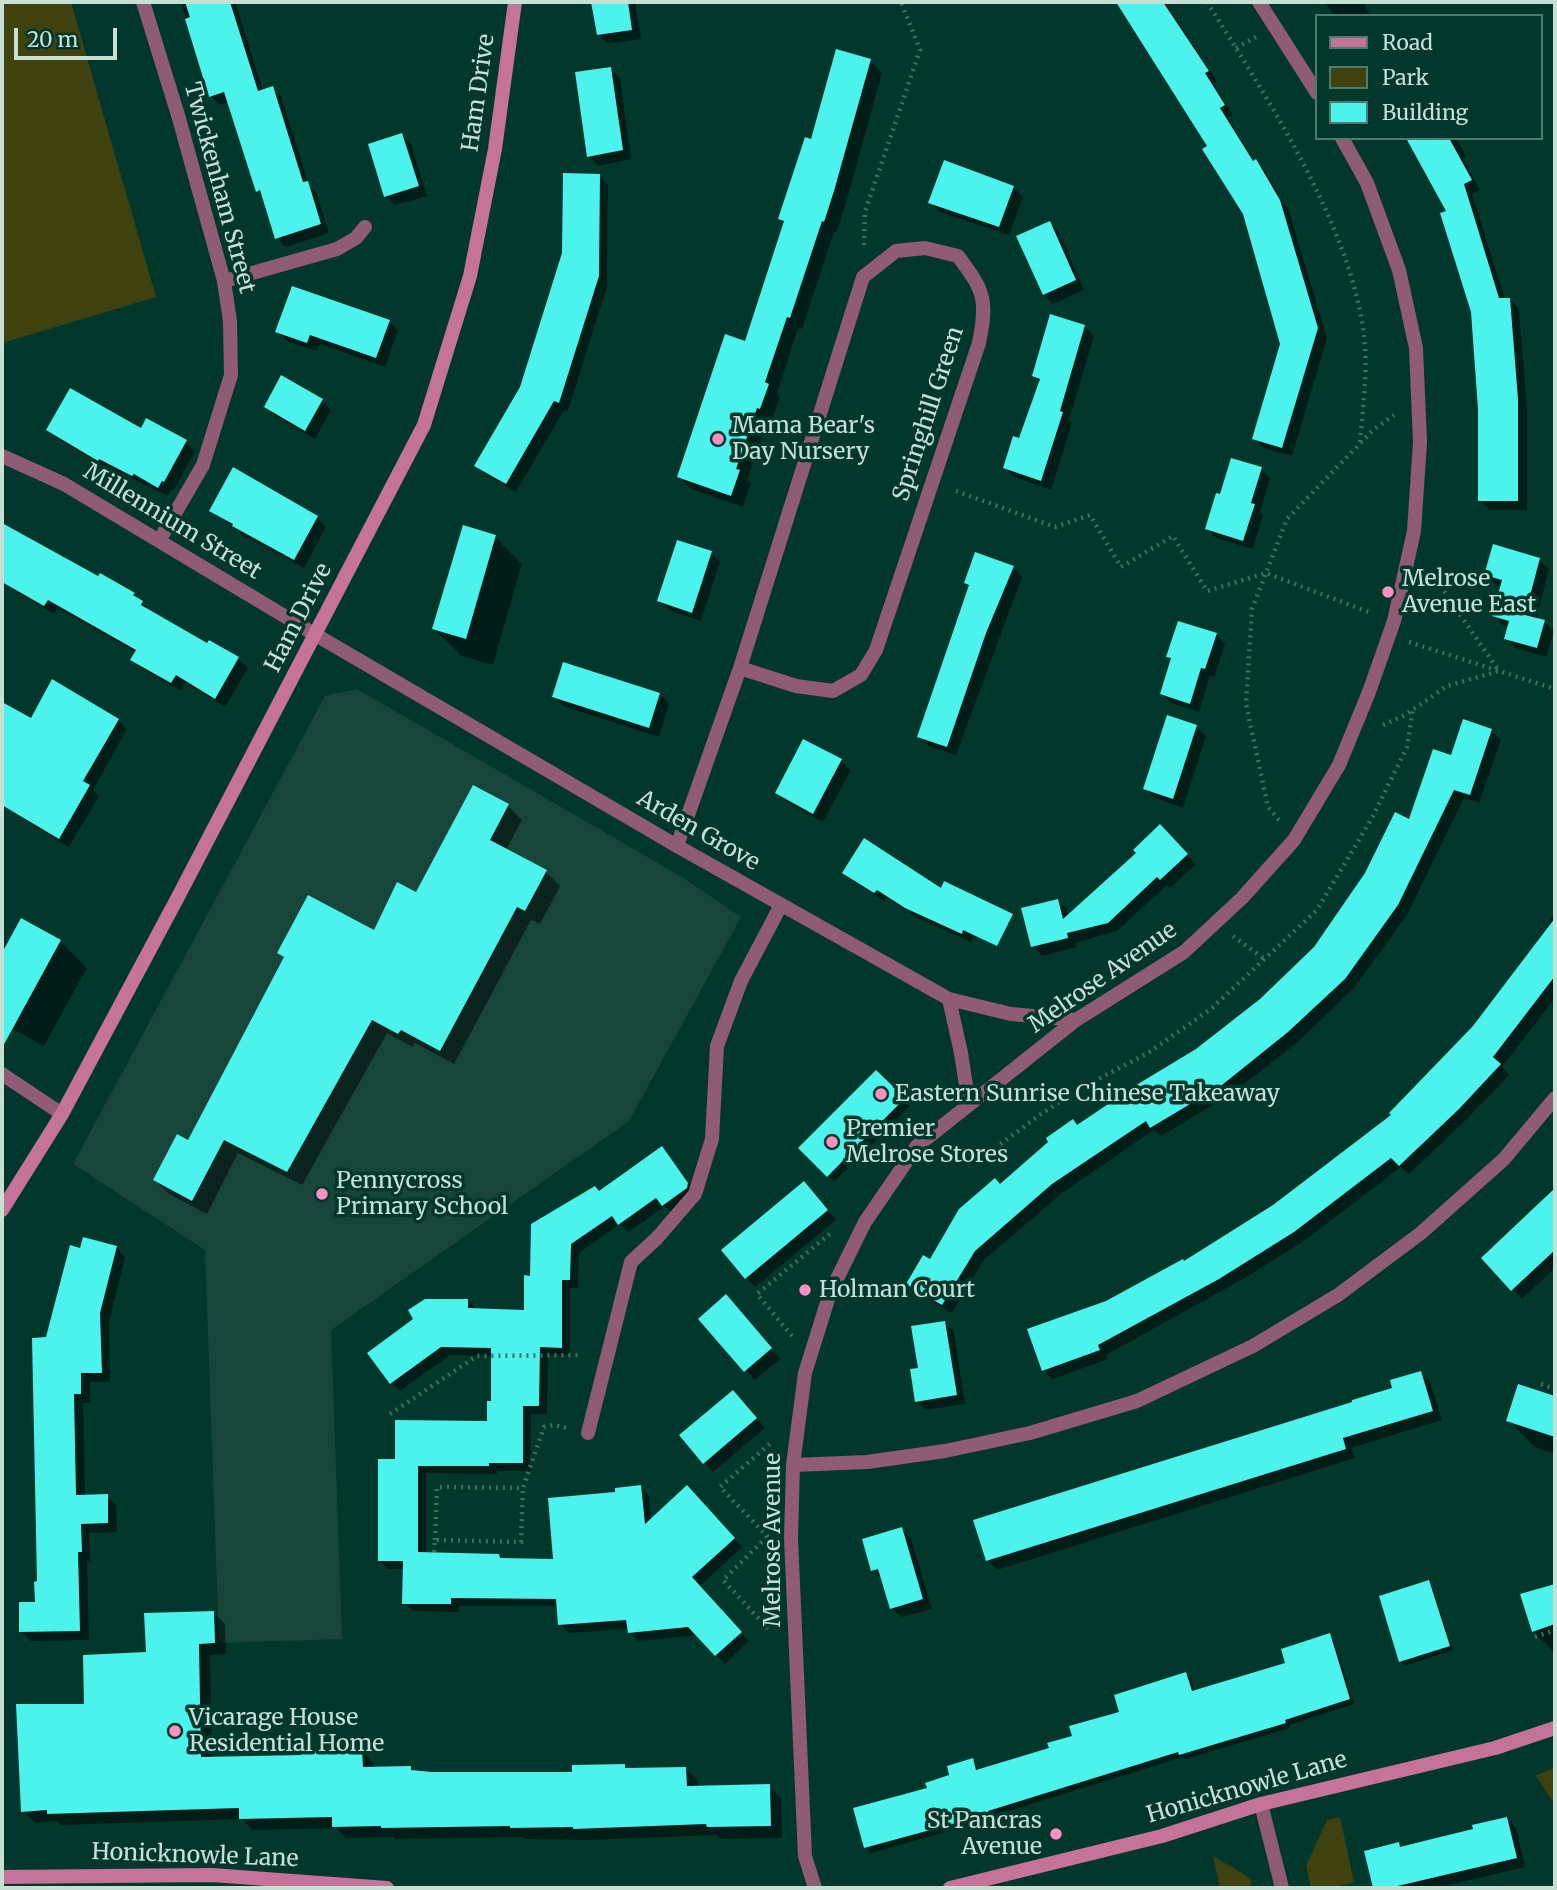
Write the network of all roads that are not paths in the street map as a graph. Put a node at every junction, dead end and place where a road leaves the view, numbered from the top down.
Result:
1 (143, 2) edge
2 (515, 2) edge
3 (1259, 2) edge
4 (1316, 91) edge
5 (1343, 140) edge
6 (365, 228) dead end
7 (224, 281) junction
8 (2, 456) edge
9 (159, 541) junction
10 (316, 635) junction
11 (740, 668) junction
12 (677, 846) junction
13 (781, 905) junction
14 (949, 999) junction
15 (1076, 1020) junction
16 (2, 1074) edge
17 (1555, 1098) edge
18 (969, 1105) junction
19 (62, 1114) junction
20 (2, 1210) edge
21 (588, 1433) road end
22 (793, 1465) junction
23 (1555, 1728) edge
24 (1261, 1804) junction
25 (2, 1877) edge
26 (387, 1888) edge
27 (815, 1888) edge
28 (950, 1888) edge
29 (1282, 1888) edge

1 - 7 street, Twickenham Street
2 - 10 street, Ham Drive
3 - 4 street
5 - 15 street, Melrose Avenue
6 - 7 street
7 - 9 street, Twickenham Street
8 - 9 street, Millennium Street
9 - 10 street, Millennium Street
10 - 12 street, Arden Grove
10 - 19 street, Ham Drive
11 - 11 street, Springhill Green
11 - 12 street
12 - 13 street, Arden Grove
13 - 14 street, Arden Grove
13 - 21 street
14 - 15 street, Arden Grove
14 - 18 street
15 - 18 street, Melrose Avenue
16 - 19 street
17 - 22 street
18 - 22 street, Melrose Avenue
19 - 20 street, Ham Drive
22 - 27 street, Melrose Avenue
23 - 24 street, Honicknowle Lane
24 - 28 street, Honicknowle Lane
24 - 29 street
25 - 26 street, Honicknowle Lane

